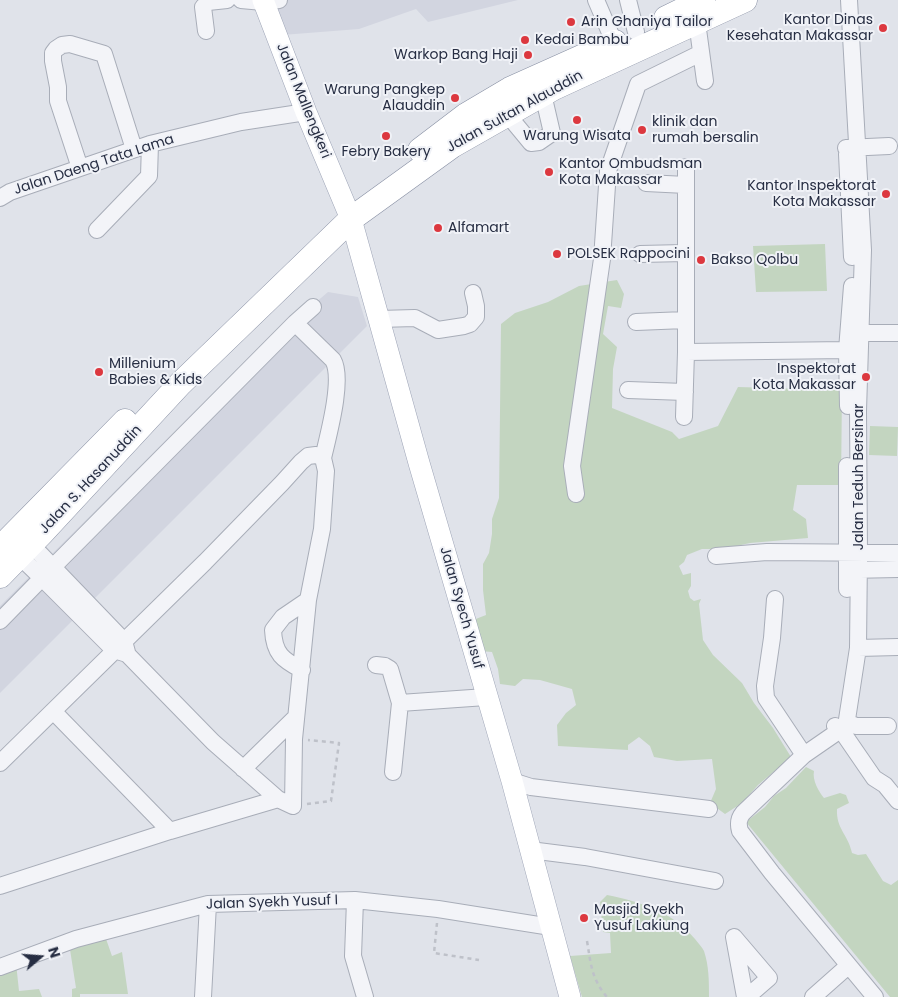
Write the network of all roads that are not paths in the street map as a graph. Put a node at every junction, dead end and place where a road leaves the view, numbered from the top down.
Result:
1 (227, 0) edge
2 (241, 0) edge
3 (596, 0) edge
4 (628, 0) edge
5 (745, 0) edge
6 (837, 0) edge
7 (848, 0) edge
8 (268, 1) edge
9 (697, 10) edge
10 (206, 32) dead end
11 (636, 32) junction
12 (614, 42) junction
13 (701, 52) junction
14 (848, 66) junction
15 (705, 81) dead end
16 (543, 94) junction
17 (306, 112) junction
18 (507, 114) junction
19 (150, 144) junction
20 (889, 146) dead end
21 (852, 147) junction
22 (134, 149) junction
23 (686, 167) dead end
24 (80, 168) junction
25 (646, 183) dead end
26 (686, 185) junction
27 (0, 198) edge
28 (348, 209) junction
29 (97, 230) dead end
30 (685, 253) junction
31 (640, 254) dead end
32 (473, 293) dead end
33 (313, 307) dead end
34 (379, 319) junction
35 (685, 320) junction
36 (636, 322) dead end
37 (295, 323) junction
38 (854, 333) junction
39 (898, 333) edge
40 (847, 350) junction
41 (686, 352) junction
42 (174, 380) joint
43 (628, 390) dead end
44 (685, 392) junction
45 (684, 417) dead end
46 (323, 458) junction
47 (576, 494) dead end
48 (15, 544) edge
49 (898, 553) edge
50 (716, 556) dead end
51 (853, 562) junction
52 (898, 569) edge
53 (47, 573) junction
54 (0, 576) edge
55 (775, 599) dead end
56 (308, 600) junction
57 (0, 620) edge
58 (898, 647) edge
59 (122, 648) junction
60 (858, 648) junction
61 (376, 665) dead end
62 (302, 670) junction
63 (486, 697) junction
64 (400, 703) junction
65 (53, 711) junction
66 (296, 717) junction
67 (888, 726) dead end
68 (840, 727) junction
69 (804, 755) junction
70 (0, 763) edge
71 (244, 769) junction
72 (393, 772) dead end
73 (512, 781) junction
74 (898, 801) edge
75 (285, 802) junction
76 (710, 809) dead end
77 (170, 831) junction
78 (530, 850) junction
79 (715, 881) dead end
80 (0, 886) edge
81 (355, 900) junction
82 (208, 904) junction
83 (551, 927) junction
84 (0, 966) edge
85 (848, 966) junction
86 (204, 997) edge
87 (365, 997) edge
88 (570, 997) edge
89 (812, 997) edge
90 (875, 997) edge

1 - 10 street
2 - 8 street
3 - 12 street
4 - 11 street
5 - 9 highway, Jalan Sultan Alauddin
6 - 14 street, Jalan Teduh Bersinar
7 - 14 street, Jalan Teduh Bersinar
8 - 17 main road, Jalan Mallengkeri
9 - 11 highway, Jalan Sultan Alauddin
9 - 13 street
9 - 16 highway, Jalan Sultan Alauddin
11 - 12 highway, Jalan Sultan Alauddin
12 - 28 highway, Jalan Sultan Alauddin
13 - 15 street
13 - 47 street
14 - 21 street, Jalan Teduh Bersinar
16 - 18 highway, Jalan Sultan Alauddin
16 - 18 street
17 - 19 street, Jalan Daeng Tata Lama
17 - 28 main road, Jalan Mallengkeri
18 - 28 highway, Jalan Sultan Alauddin
19 - 22 street, Jalan Daeng Tata Lama
19 - 29 street
20 - 21 street
21 - 38 street, Jalan Teduh Bersinar
22 - 24 street, Jalan Daeng Tata Lama
22 - 24 street
23 - 26 street
24 - 27 street, Jalan Daeng Tata Lama
25 - 26 street
26 - 30 street
28 - 34 main road, Jalan Syech Yusuf
28 - 42 highway, Jalan Sultan Alauddin
30 - 31 street
30 - 35 street
32 - 34 street
33 - 37 street
34 - 63 main road, Jalan Syech Yusuf
35 - 36 street
35 - 41 street
37 - 46 street
37 - 53 street
38 - 39 street
38 - 40 street, Jalan Teduh Bersinar
38 - 51 street, Jalan Teduh Bersinar
40 - 41 street
40 - 51 street, Jalan Teduh Bersinar
41 - 44 street
42 - 48 highway, Jalan S. Hasanuddin
43 - 44 street
44 - 45 street
46 - 56 street
46 - 59 street
48 - 53 street
48 - 54 highway, Jalan S. Hasanuddin
49 - 51 street
50 - 51 street, Jalan Teduh Bersinar
51 - 52 street
51 - 60 street, Jalan Teduh Bersinar
51 - 68 street, Jalan Teduh Bersinar
53 - 57 street
53 - 59 street
55 - 69 street
56 - 62 street
56 - 62 street
58 - 60 street
59 - 65 street
59 - 71 street
60 - 68 street, Jalan Teduh Bersinar
61 - 64 street
62 - 66 street
63 - 64 street
63 - 73 main road, Jalan Syech Yusuf
64 - 72 street
65 - 70 street
65 - 77 street
66 - 71 street
66 - 75 street
67 - 68 street
68 - 69 street
68 - 74 street
69 - 85 street
71 - 75 street
73 - 76 street
73 - 78 main road, Jalan Syech Yusuf
75 - 77 street
77 - 80 street
78 - 79 street
78 - 83 main road, Jalan Syech Yusuf
81 - 82 street, Jalan Syekh Yusuf I
81 - 83 street, Jalan Syekh Yusuf I
81 - 87 street
82 - 84 street, Jalan Syekh Yusuf I
82 - 86 street
83 - 88 main road, Jalan Syech Yusuf
85 - 89 street
85 - 90 street

